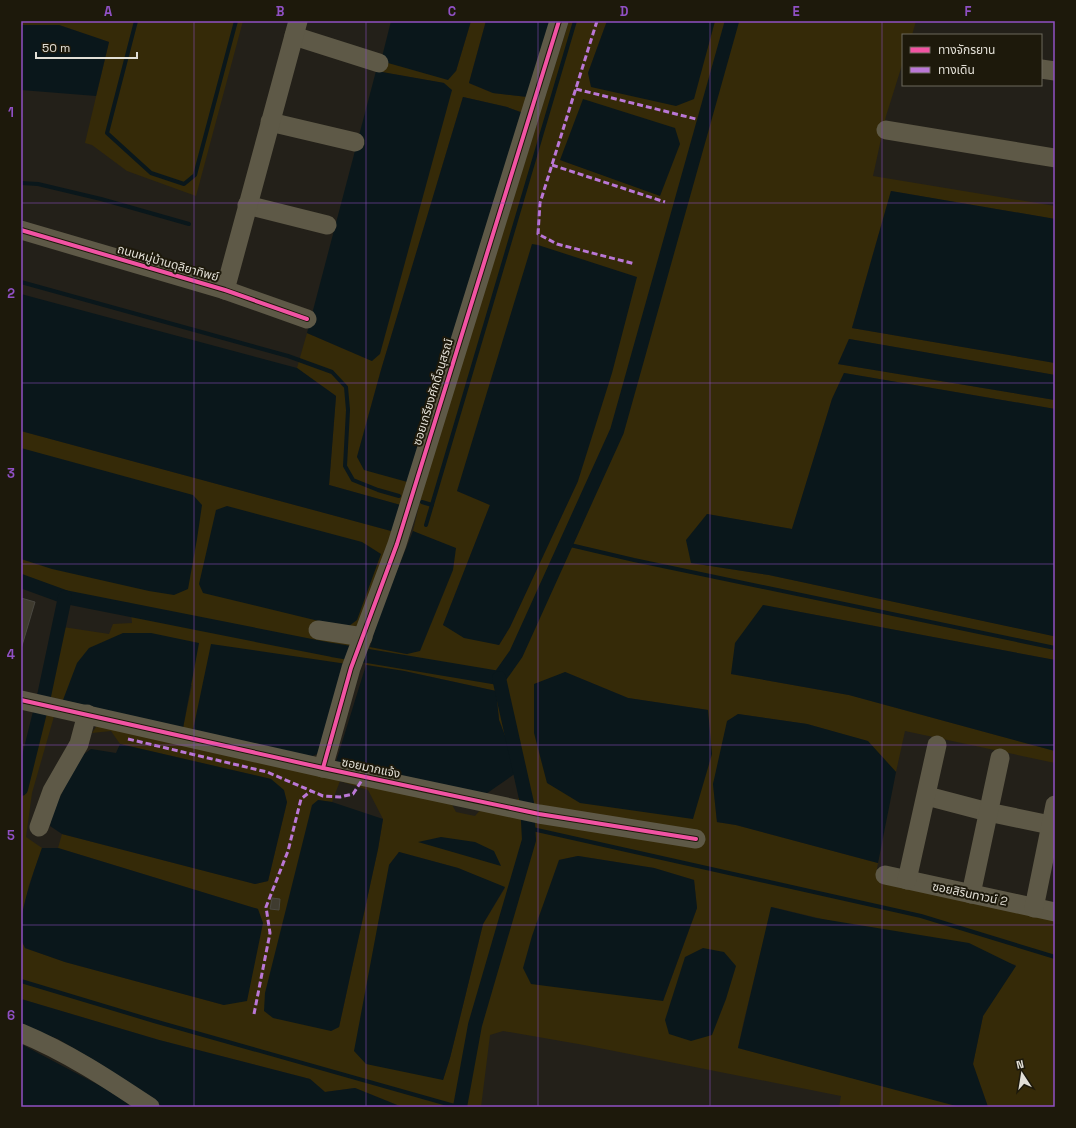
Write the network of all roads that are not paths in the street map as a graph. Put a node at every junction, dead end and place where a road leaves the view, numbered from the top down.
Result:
1 (559, 21) edge
2 (296, 29) edge
3 (379, 62) dead end
4 (1042, 69) edge
5 (1055, 71) edge
6 (270, 122) junction
7 (886, 130) dead end
8 (355, 142) dead end
9 (1055, 158) edge
10 (247, 205) junction
11 (326, 225) dead end
12 (21, 230) edge
13 (225, 290) junction
14 (307, 319) dead end
15 (318, 630) dead end
16 (361, 641) junction
17 (27, 702) edge
18 (87, 714) junction
19 (937, 744) dead end
20 (1000, 758) dead end
21 (323, 768) junction
22 (927, 796) junction
23 (1055, 805) edge
24 (988, 812) junction
25 (1053, 825) edge
26 (39, 827) dead end
27 (696, 839) dead end
28 (885, 875) dead end
29 (907, 880) junction
30 (971, 894) junction
31 (1034, 908) junction
32 (1055, 912) edge
33 (21, 1033) edge
34 (150, 1107) edge

1 - 16 street, ซอยเกรียงศักดิ์อนุสรณ์
2 - 3 street
2 - 6 street, ถนนหมู่บ้านดุลิยาทิพย์
4 - 5 street
6 - 8 street
6 - 10 street, ถนนหมู่บ้านดุลิยาทิพย์
7 - 9 street
10 - 11 street
10 - 13 street, ถนนหมู่บ้านดุลิยาทิพย์
12 - 13 street, ถนนหมู่บ้านดุลิยาทิพย์
13 - 14 street, ถนนหมู่บ้านดุลิยาทิพย์
15 - 16 street
16 - 21 street, ซอยเกรียงศักดิ์อนุสรณ์
17 - 18 street, ซอยมากแจ้ง
18 - 21 street, ซอยมากแจ้ง
18 - 26 street
19 - 22 street
20 - 24 street
21 - 27 street, ซอยมากแจ้ง
22 - 24 street
22 - 29 street
23 - 25 street
24 - 25 street
24 - 30 street
25 - 31 street
28 - 29 street, ซอยสิรินทาวน์ 2
29 - 30 street, ซอยสิรินทาวน์ 2
30 - 31 street, ซอยสิรินทาวน์ 2
31 - 32 street, ซอยสิรินทาวน์ 2
33 - 34 street

